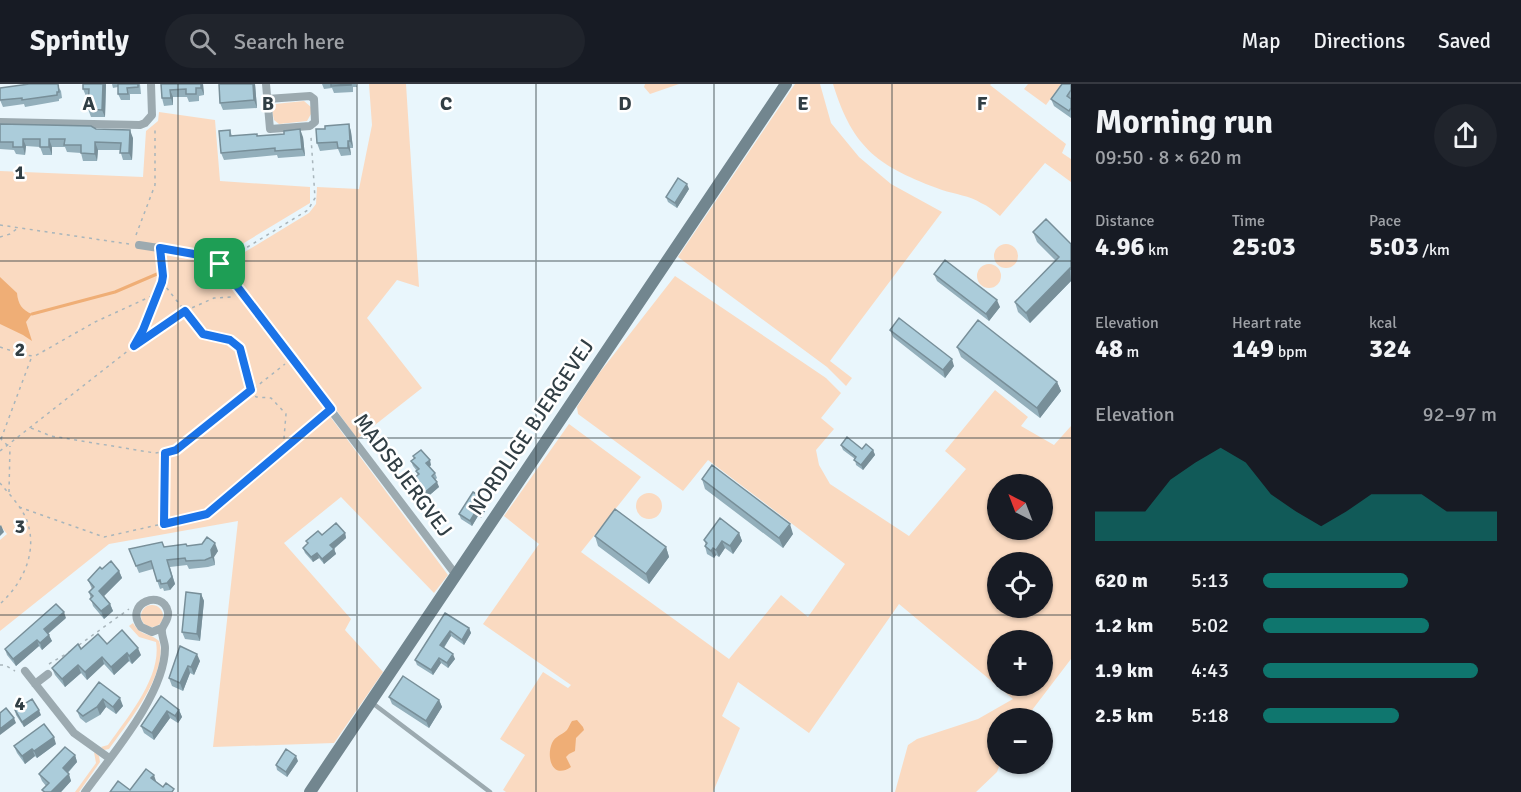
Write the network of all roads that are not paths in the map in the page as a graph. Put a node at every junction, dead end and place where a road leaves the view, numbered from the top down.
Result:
1 (151, 84) edge
2 (266, 84) edge
3 (786, 84) edge
4 (267, 99) junction
5 (0, 122) edge
6 (139, 245) road end
7 (456, 575) junction
8 (162, 628) junction
9 (25, 671) road end
10 (48, 674) road end
11 (35, 684) junction
12 (371, 702) junction
13 (109, 758) junction
14 (85, 792) edge
15 (310, 792) edge
16 (490, 792) edge

1 - 5 street
2 - 4 street
3 - 7 street, NORDLIGE BJERGEVEJ
4 - 4 street
6 - 7 street, MADSBJERGVEJ
7 - 12 street, NORDLIGE BJERGEVEJ
8 - 8 street
8 - 13 street
9 - 11 street
10 - 11 street
11 - 13 street
12 - 15 street, NORDLIGE BJERGEVEJ
12 - 16 lane
13 - 14 street

